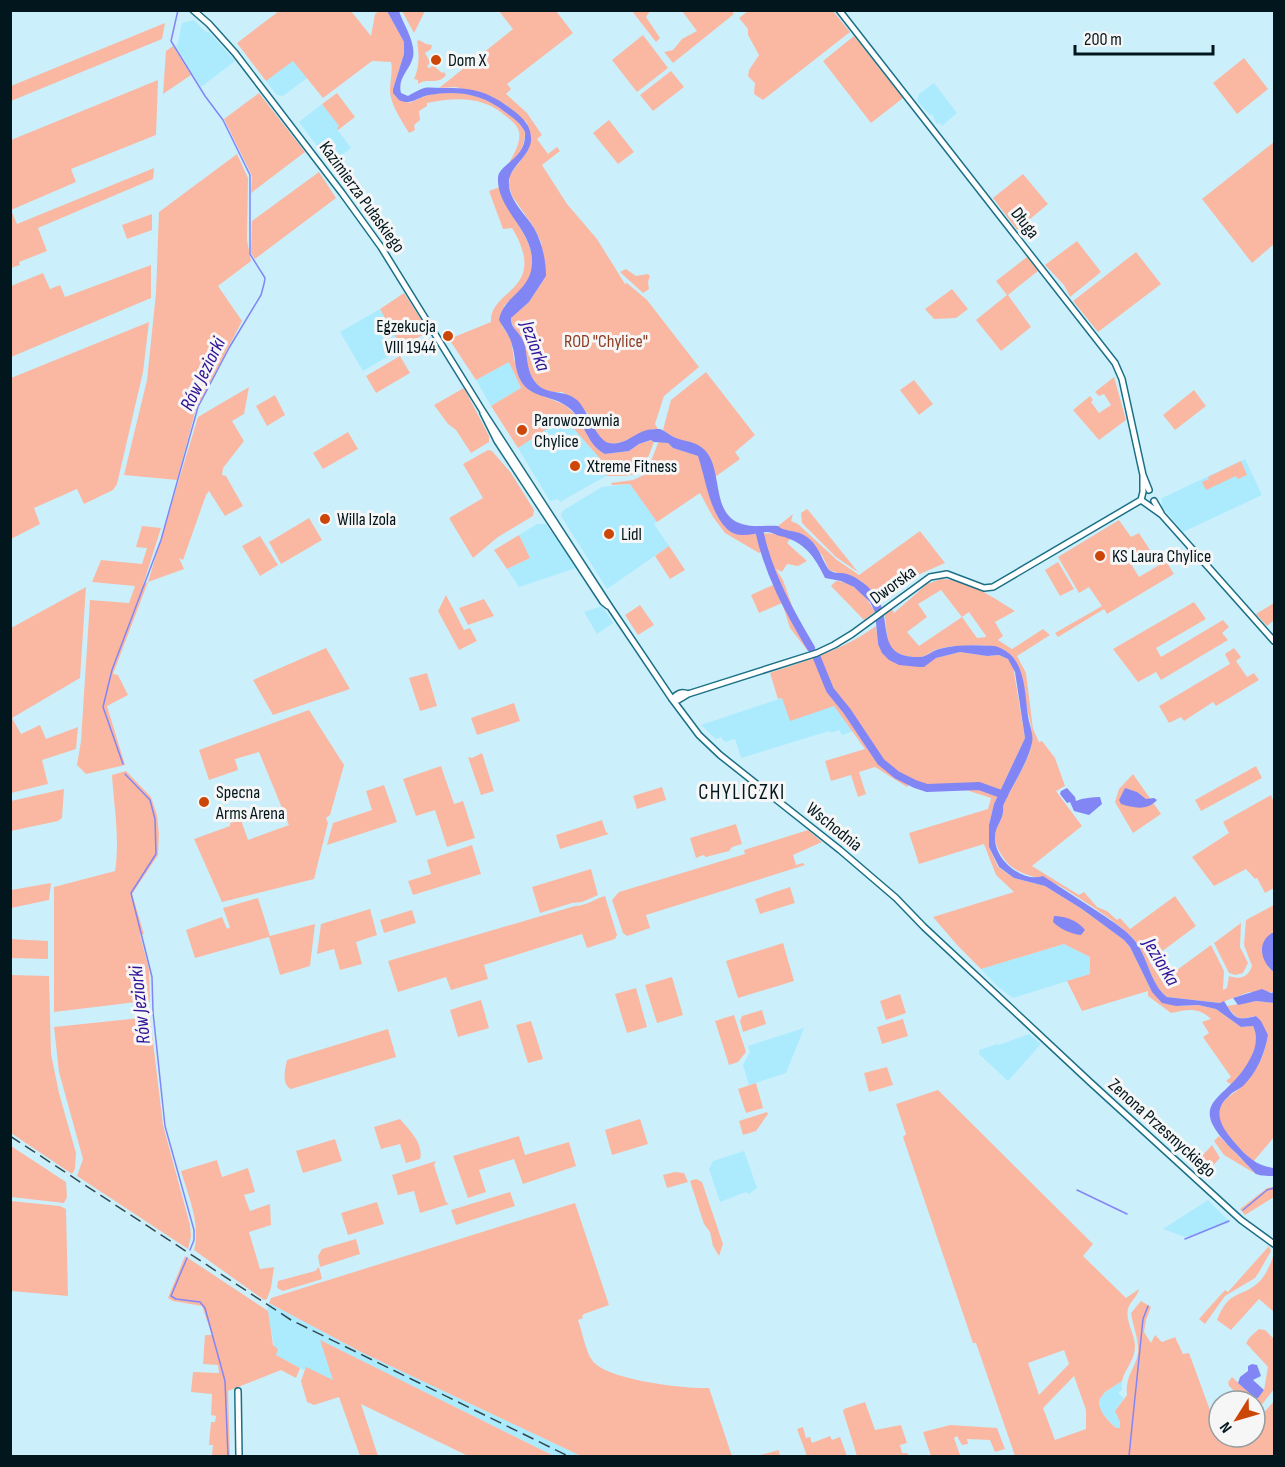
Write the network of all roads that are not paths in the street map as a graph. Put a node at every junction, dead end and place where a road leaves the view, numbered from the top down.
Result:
1 (193, 10) edge
2 (839, 10) edge
3 (199, 13) edge
4 (1146, 491) junction
5 (1142, 500) junction
6 (1152, 503) junction
7 (547, 513) joint
8 (1275, 641) edge
9 (672, 699) junction
10 (1033, 1029) joint
11 (1275, 1244) edge
12 (238, 1391) dead end
13 (239, 1456) edge

1 - 3 main road, Kazimierza Pułaskiego
2 - 4 main road, Długa
3 - 7 main road, Kazimierza Pułaskiego
4 - 5 main road, Długa
4 - 6 main road
5 - 6 main road
5 - 9 main road, Dworska
6 - 8 main road
7 - 9 main road, Wschodnia
9 - 10 main road, Wschodnia
10 - 11 main road, Zenona Przesmyckiego
12 - 13 main road

